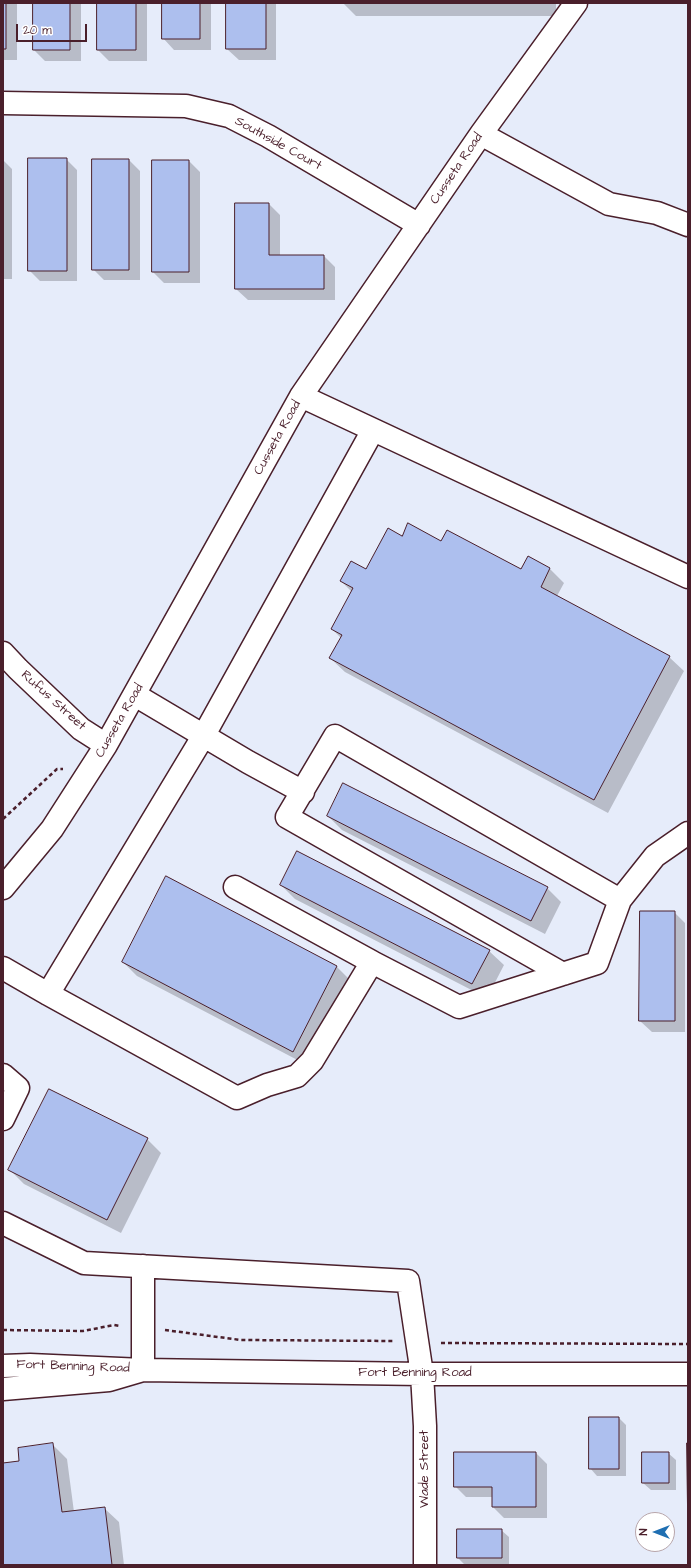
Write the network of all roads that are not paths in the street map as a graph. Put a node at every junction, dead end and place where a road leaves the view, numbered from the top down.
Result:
1 (576, 3) edge
2 (3, 103) edge
3 (481, 134) junction
4 (419, 225) junction
5 (688, 225) edge
6 (301, 396) junction
7 (374, 430) junction
8 (688, 577) edge
9 (3, 653) edge
10 (135, 695) junction
11 (204, 735) junction
12 (106, 745) junction
13 (303, 792) junction
14 (688, 833) edge
15 (5, 882) edge
16 (235, 887) dead end
17 (620, 900) junction
18 (372, 962) junction
19 (3, 968) edge
20 (563, 974) junction
21 (48, 994) junction
22 (3, 1075) edge
23 (3, 1119) edge
24 (3, 1223) edge
25 (143, 1266) junction
26 (3, 1357) edge
27 (30, 1365) junction
28 (3, 1366) edge
29 (143, 1370) junction
30 (422, 1374) junction
31 (688, 1374) edge
32 (3, 1389) edge
33 (425, 1565) edge

1 - 3 street, Cusseta Road
2 - 4 street, Southside Court
3 - 4 street, Cusseta Road
3 - 5 street
4 - 6 street, Cusseta Road
6 - 7 street
6 - 10 street, Cusseta Road
7 - 8 street
7 - 11 street
9 - 12 street, Rufus Street
10 - 11 street
10 - 12 street, Cusseta Road
11 - 13 street
11 - 21 street
12 - 15 street, Cusseta Road
13 - 17 street
13 - 20 street
14 - 17 street
16 - 18 street
17 - 20 street
18 - 20 street
18 - 21 street
19 - 21 street
22 - 23 street
24 - 25 street
25 - 29 street
25 - 30 street, Wade Street
26 - 27 street
27 - 28 street, Fort Benning Road
27 - 29 street, Fort Benning Road
29 - 30 street, Fort Benning Road
29 - 32 street, Fort Benning Road
30 - 31 street, Fort Benning Road
30 - 33 street, Wade Street

